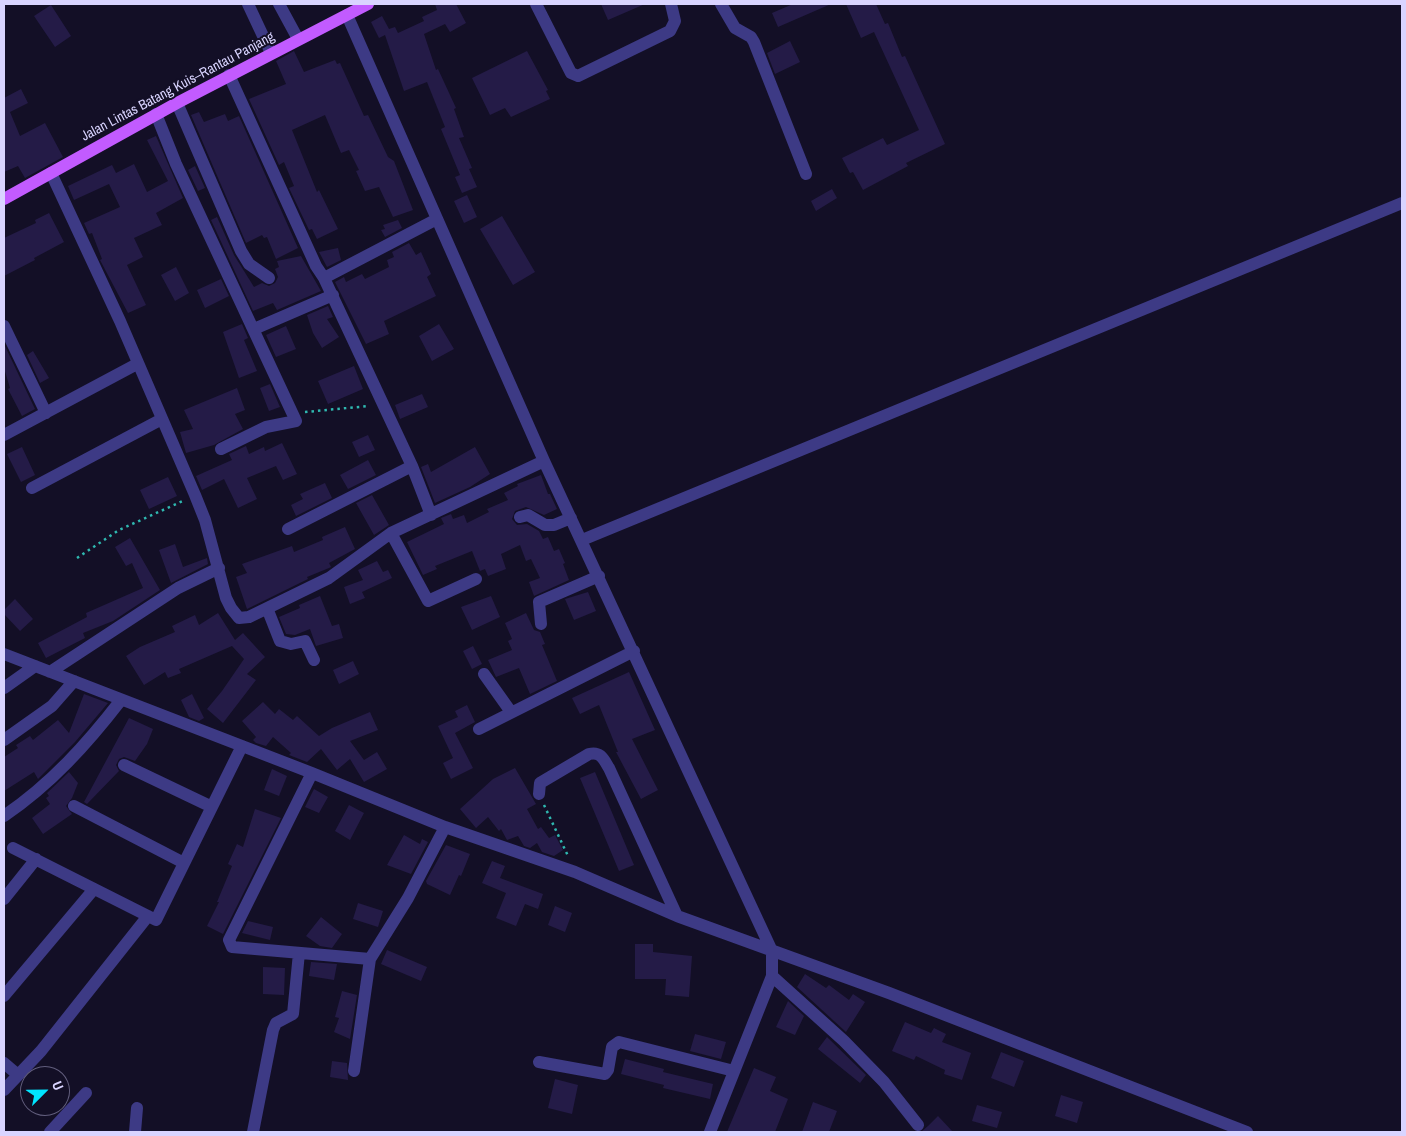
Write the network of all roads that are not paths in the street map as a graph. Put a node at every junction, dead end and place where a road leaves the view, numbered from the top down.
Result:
1 (248, 4) edge
2 (279, 4) edge
3 (368, 4) edge
4 (536, 4) edge
5 (671, 4) edge
6 (721, 4) edge
7 (347, 15) junction
8 (298, 39) junction
9 (271, 54) junction
10 (229, 75) junction
11 (177, 103) junction
12 (156, 114) junction
13 (51, 173) junction
14 (806, 174) dead end
15 (4, 198) edge
16 (1402, 203) edge
17 (437, 219) junction
18 (269, 278) dead end
19 (324, 278) junction
20 (333, 295) junction
21 (4, 326) edge
22 (254, 329) junction
23 (137, 364) junction
24 (46, 413) junction
25 (162, 419) junction
26 (4, 436) edge
27 (220, 449) dead end
28 (544, 461) junction
29 (412, 466) junction
30 (32, 488) dead end
31 (432, 515) junction
32 (520, 518) dead end
33 (571, 518) junction
34 (288, 529) dead end
35 (391, 533) junction
36 (582, 540) junction
37 (219, 568) junction
38 (599, 576) junction
39 (476, 579) dead end
40 (267, 608) junction
41 (541, 624) dead end
42 (634, 651) junction
43 (4, 654) edge
44 (314, 660) dead end
45 (36, 666) junction
46 (50, 672) junction
47 (484, 674) dead end
48 (74, 681) junction
49 (4, 688) edge
50 (121, 700) junction
51 (511, 712) junction
52 (479, 729) dead end
53 (4, 740) edge
54 (242, 746) junction
55 (124, 765) dead end
56 (312, 773) junction
57 (539, 794) road end
58 (74, 806) dead end
59 (212, 807) junction
60 (4, 816) edge
61 (445, 828) junction
62 (13, 848) dead end
63 (36, 859) junction
64 (184, 863) junction
65 (94, 889) junction
66 (4, 899) edge
67 (148, 916) junction
68 (677, 916) junction
69 (772, 951) junction
70 (299, 953) junction
71 (370, 959) junction
72 (772, 976) junction
73 (4, 996) edge
74 (539, 1062) dead end
75 (4, 1063) edge
76 (734, 1070) junction
77 (354, 1071) dead end
78 (18, 1075) junction
79 (4, 1090) edge
80 (86, 1093) dead end
81 (136, 1108) dead end
82 (918, 1125) dead end
83 (50, 1132) edge
84 (135, 1132) edge
85 (253, 1132) edge
86 (710, 1132) edge
87 (1247, 1132) edge

1 - 9 street
2 - 8 street
3 - 7 main road, Jalan Lintas Batang Kuis–Rantau Panjang
4 - 5 street
6 - 14 street
7 - 8 main road, Jalan Lintas Batang Kuis–Rantau Panjang
7 - 17 street
8 - 9 main road, Jalan Lintas Batang Kuis–Rantau Panjang
9 - 10 main road, Jalan Lintas Batang Kuis–Rantau Panjang
10 - 11 main road, Jalan Lintas Batang Kuis–Rantau Panjang
10 - 19 street
11 - 12 main road, Jalan Lintas Batang Kuis–Rantau Panjang
11 - 18 street
12 - 13 main road, Jalan Lintas Batang Kuis–Rantau Panjang
12 - 22 street
13 - 15 main road, Jalan Lintas Batang Kuis–Rantau Panjang
13 - 23 street
16 - 36 street
17 - 19 street
17 - 28 street
19 - 20 street
20 - 22 street
20 - 29 street
21 - 24 street
22 - 27 street
23 - 24 street
23 - 25 street
24 - 26 street
25 - 30 street
25 - 37 street
28 - 31 street
28 - 33 street
29 - 31 street
29 - 34 street
31 - 35 street
32 - 33 street
33 - 36 street
35 - 39 street
35 - 40 street
36 - 38 street
37 - 40 street
37 - 46 street
38 - 41 street
38 - 42 street
40 - 44 street
42 - 51 street
42 - 69 street
43 - 45 street
45 - 46 street
45 - 49 street
46 - 48 street
47 - 51 street
48 - 50 street
48 - 53 street
50 - 54 street
50 - 60 street
51 - 52 street
54 - 56 street
54 - 59 street
55 - 59 street
56 - 61 street
56 - 70 street
57 - 68 street
58 - 64 street
59 - 64 street
61 - 68 street
61 - 71 street
62 - 63 street
63 - 65 street
63 - 66 street
64 - 67 street
65 - 67 street
65 - 73 street
67 - 78 street
68 - 69 street
69 - 72 street
69 - 87 street
70 - 71 street
70 - 85 street
71 - 77 street
72 - 76 street
72 - 82 street
74 - 76 street
75 - 78 street
76 - 86 street
78 - 79 street
80 - 83 street
81 - 84 street

